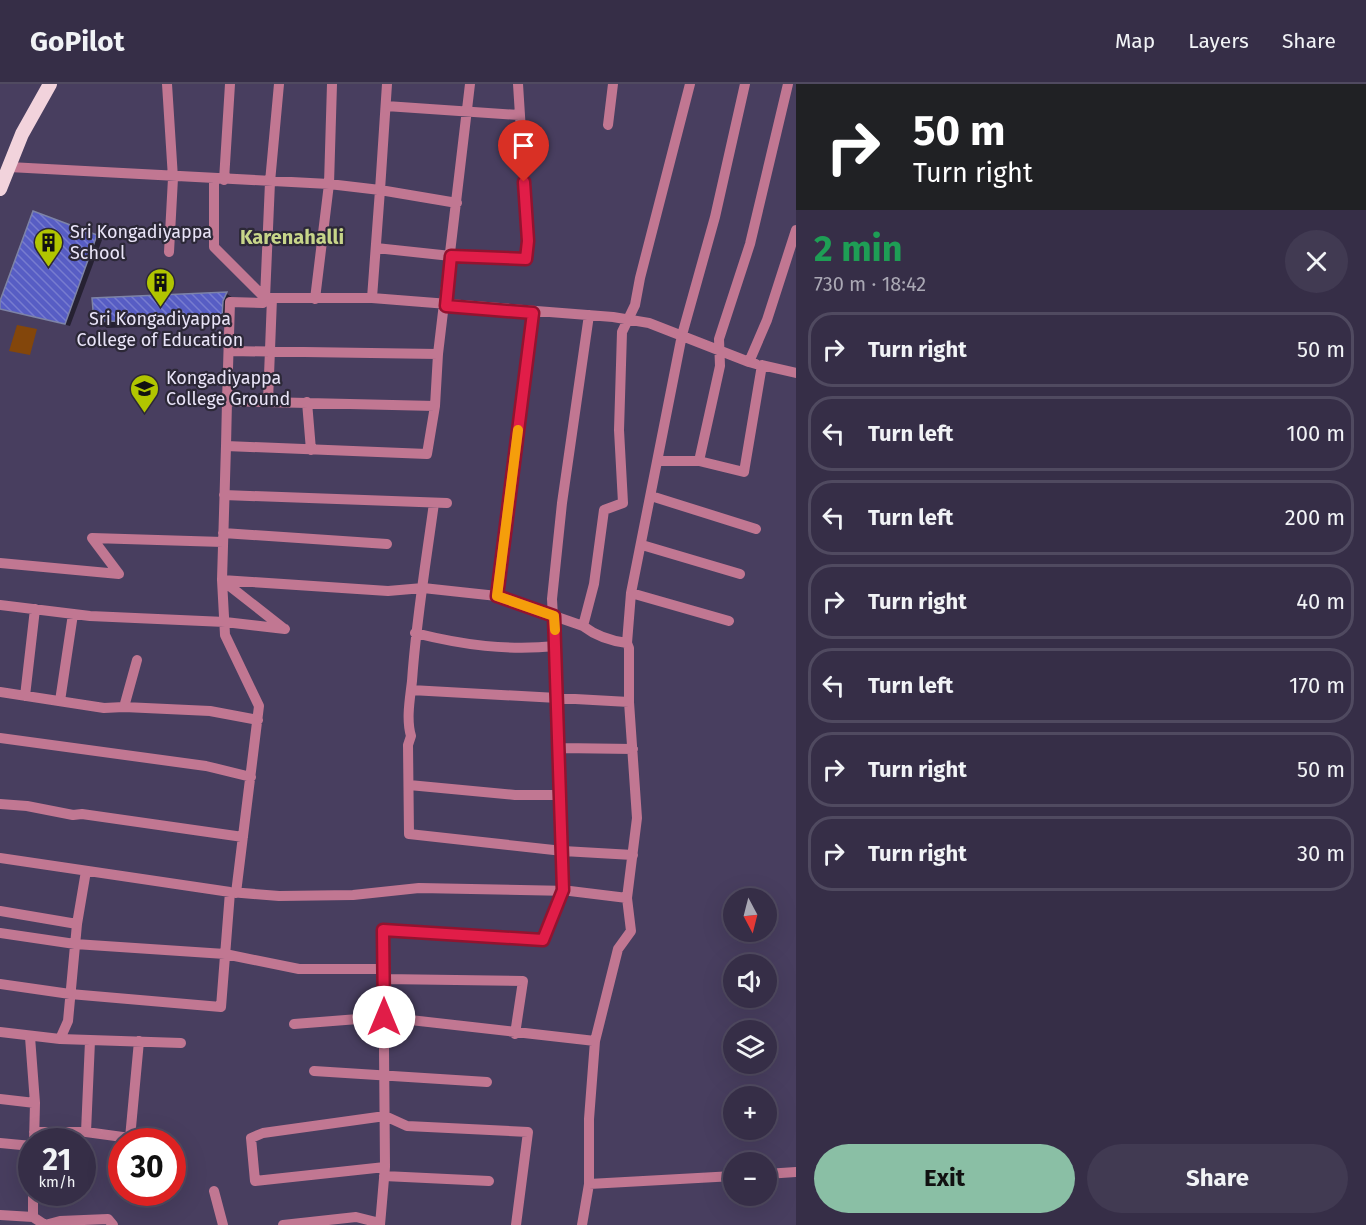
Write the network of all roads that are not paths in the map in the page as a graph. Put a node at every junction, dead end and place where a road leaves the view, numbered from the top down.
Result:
1 (50, 84) edge
2 (167, 84) edge
3 (230, 84) edge
4 (279, 84) edge
5 (332, 84) edge
6 (387, 84) edge
7 (470, 84) edge
8 (518, 84) edge
9 (613, 84) edge
10 (690, 84) edge
11 (745, 84) edge
12 (788, 84) edge
13 (386, 106) junction
14 (467, 110) junction
15 (519, 115) junction
16 (608, 125) dead end
17 (5, 173) edge
18 (173, 178) junction
19 (219, 180) junction
20 (270, 182) junction
21 (329, 184) junction
22 (0, 189) edge
23 (380, 190) junction
24 (457, 203) junction
25 (796, 230) edge
26 (376, 248) junction
27 (169, 252) dead end
28 (451, 256) junction
29 (269, 298) junction
30 (372, 298) junction
31 (315, 299) junction
32 (446, 306) junction
33 (533, 313) junction
34 (590, 315) junction
35 (628, 320) junction
36 (682, 335) junction
37 (229, 351) junction
38 (720, 351) junction
39 (270, 352) junction
40 (438, 354) junction
41 (749, 362) junction
42 (762, 365) junction
43 (796, 373) edge
44 (227, 401) junction
45 (268, 401) junction
46 (308, 402) junction
47 (435, 406) junction
48 (225, 446) junction
49 (311, 450) junction
50 (658, 461) junction
51 (699, 461) junction
52 (224, 495) junction
53 (651, 496) junction
54 (434, 503) junction
55 (447, 503) dead end
56 (756, 528) dead end
57 (223, 538) junction
58 (387, 544) dead end
59 (642, 545) junction
60 (0, 563) edge
61 (740, 574) dead end
62 (222, 580) junction
63 (423, 588) junction
64 (631, 593) junction
65 (497, 596) junction
66 (0, 605) edge
67 (35, 609) junction
68 (73, 614) junction
69 (554, 616) junction
70 (729, 621) dead end
71 (225, 622) junction
72 (583, 626) junction
73 (415, 633) junction
74 (627, 643) junction
75 (556, 646) junction
76 (137, 660) dead end
77 (411, 690) junction
78 (0, 692) edge
79 (25, 696) junction
80 (558, 699) junction
81 (60, 701) junction
82 (629, 702) junction
83 (124, 707) junction
84 (258, 720) junction
85 (0, 738) edge
86 (560, 748) junction
87 (633, 750) junction
88 (251, 777) junction
89 (409, 785) junction
90 (562, 795) junction
91 (0, 804) edge
92 (243, 837) junction
93 (563, 851) junction
94 (633, 855) junction
95 (0, 858) edge
96 (86, 871) junction
97 (563, 890) junction
98 (233, 892) junction
99 (627, 898) junction
100 (0, 911) edge
101 (77, 924) junction
102 (0, 933) edge
103 (75, 944) junction
104 (225, 954) junction
105 (383, 974) junction
106 (0, 984) edge
107 (70, 994) junction
108 (384, 1017) junction
109 (294, 1024) dead end
110 (0, 1032) edge
111 (514, 1034) junction
112 (30, 1037) junction
113 (60, 1038) junction
114 (90, 1041) junction
115 (139, 1041) junction
116 (595, 1041) junction
117 (181, 1043) dead end
118 (314, 1071) dead end
119 (384, 1074) junction
120 (486, 1082) dead end
121 (0, 1099) edge
122 (35, 1103) junction
123 (385, 1116) junction
124 (34, 1128) edge
125 (86, 1128) edge
126 (96, 1133) edge
127 (0, 1143) edge
128 (18, 1145) edge
129 (384, 1171) junction
130 (796, 1172) edge
131 (777, 1173) edge
132 (723, 1177) edge
133 (489, 1181) dead end
134 (589, 1184) junction
135 (214, 1191) dead end
136 (33, 1206) edge
137 (0, 1215) edge
138 (33, 1217) junction
139 (380, 1224) edge
140 (45, 1225) edge
141 (113, 1225) edge
142 (223, 1225) edge
143 (283, 1225) edge
144 (516, 1225) edge
145 (582, 1225) edge

1 - 17 main road
2 - 18 street
3 - 19 street
4 - 20 street
5 - 21 street
6 - 13 street
7 - 14 street
8 - 15 street
9 - 16 street
10 - 35 street
11 - 36 street
12 - 38 street
13 - 14 street
13 - 23 street
14 - 15 street
14 - 24 street
15 - 28 street
17 - 18 street
17 - 22 main road
18 - 19 street
18 - 27 street
19 - 20 street
19 - 29 street
20 - 21 street
20 - 29 street
21 - 23 street
21 - 31 street
23 - 24 street
23 - 26 street
24 - 28 street
25 - 41 street
26 - 28 street
26 - 30 street
28 - 32 street
29 - 31 street
29 - 37 street
29 - 39 street
30 - 31 street
30 - 32 street
32 - 33 street
32 - 40 street
33 - 34 street
33 - 65 street
34 - 35 street
34 - 69 street
35 - 36 street
35 - 72 street
36 - 38 street
36 - 50 street
37 - 39 street
37 - 44 street
38 - 41 street
38 - 51 street
39 - 40 street
39 - 45 street
40 - 47 street
41 - 42 street
42 - 43 street
42 - 51 street
44 - 45 street
44 - 48 street
45 - 46 street
46 - 47 street
46 - 49 street
47 - 49 street
48 - 49 street
48 - 52 street
50 - 51 street
50 - 53 street
52 - 54 street
52 - 57 street
53 - 56 street
53 - 59 street
54 - 55 street
54 - 63 street
57 - 58 street
57 - 60 street
57 - 62 street
59 - 61 street
59 - 64 street
62 - 63 street
62 - 71 street
62 - 71 street
63 - 65 street
63 - 73 street
64 - 70 street
64 - 74 street
65 - 69 street
66 - 67 street
67 - 68 street
67 - 79 street
68 - 71 street
68 - 81 street
69 - 72 street
69 - 75 street
71 - 84 street
72 - 74 street
73 - 75 street
73 - 77 street
74 - 82 street
75 - 80 street
76 - 83 street
77 - 80 street
77 - 89 street
78 - 79 street
79 - 81 street
80 - 82 street
80 - 86 street
81 - 83 street
82 - 87 street
83 - 84 street
84 - 88 street
85 - 88 street
86 - 87 street
86 - 90 street
87 - 94 street
88 - 92 street
89 - 90 street
89 - 93 street
90 - 93 street
91 - 92 street
92 - 98 street
93 - 94 street
93 - 97 street
94 - 99 street
95 - 96 street
96 - 98 street
96 - 101 street
97 - 98 street
97 - 99 street
97 - 105 street
98 - 104 street
99 - 116 street
100 - 101 street
101 - 103 street
102 - 103 street
103 - 104 street
103 - 107 street
104 - 105 street
104 - 107 street
105 - 108 street
105 - 111 street
106 - 107 street
107 - 113 street
108 - 109 street
108 - 111 street
108 - 119 street
110 - 112 street
111 - 116 street
112 - 113 street
112 - 122 street
113 - 114 street
114 - 115 street
114 - 125 street
115 - 117 street
115 - 126 street
116 - 134 street
118 - 119 street
119 - 120 street
119 - 123 street
121 - 122 street
122 - 124 street
123 - 129 street
123 - 129 street
123 - 144 street
127 - 128 street
129 - 133 street
129 - 139 street
130 - 131 street
132 - 134 street
134 - 145 street
135 - 142 street
136 - 138 street
137 - 138 street
138 - 140 street
139 - 143 street
140 - 141 street

